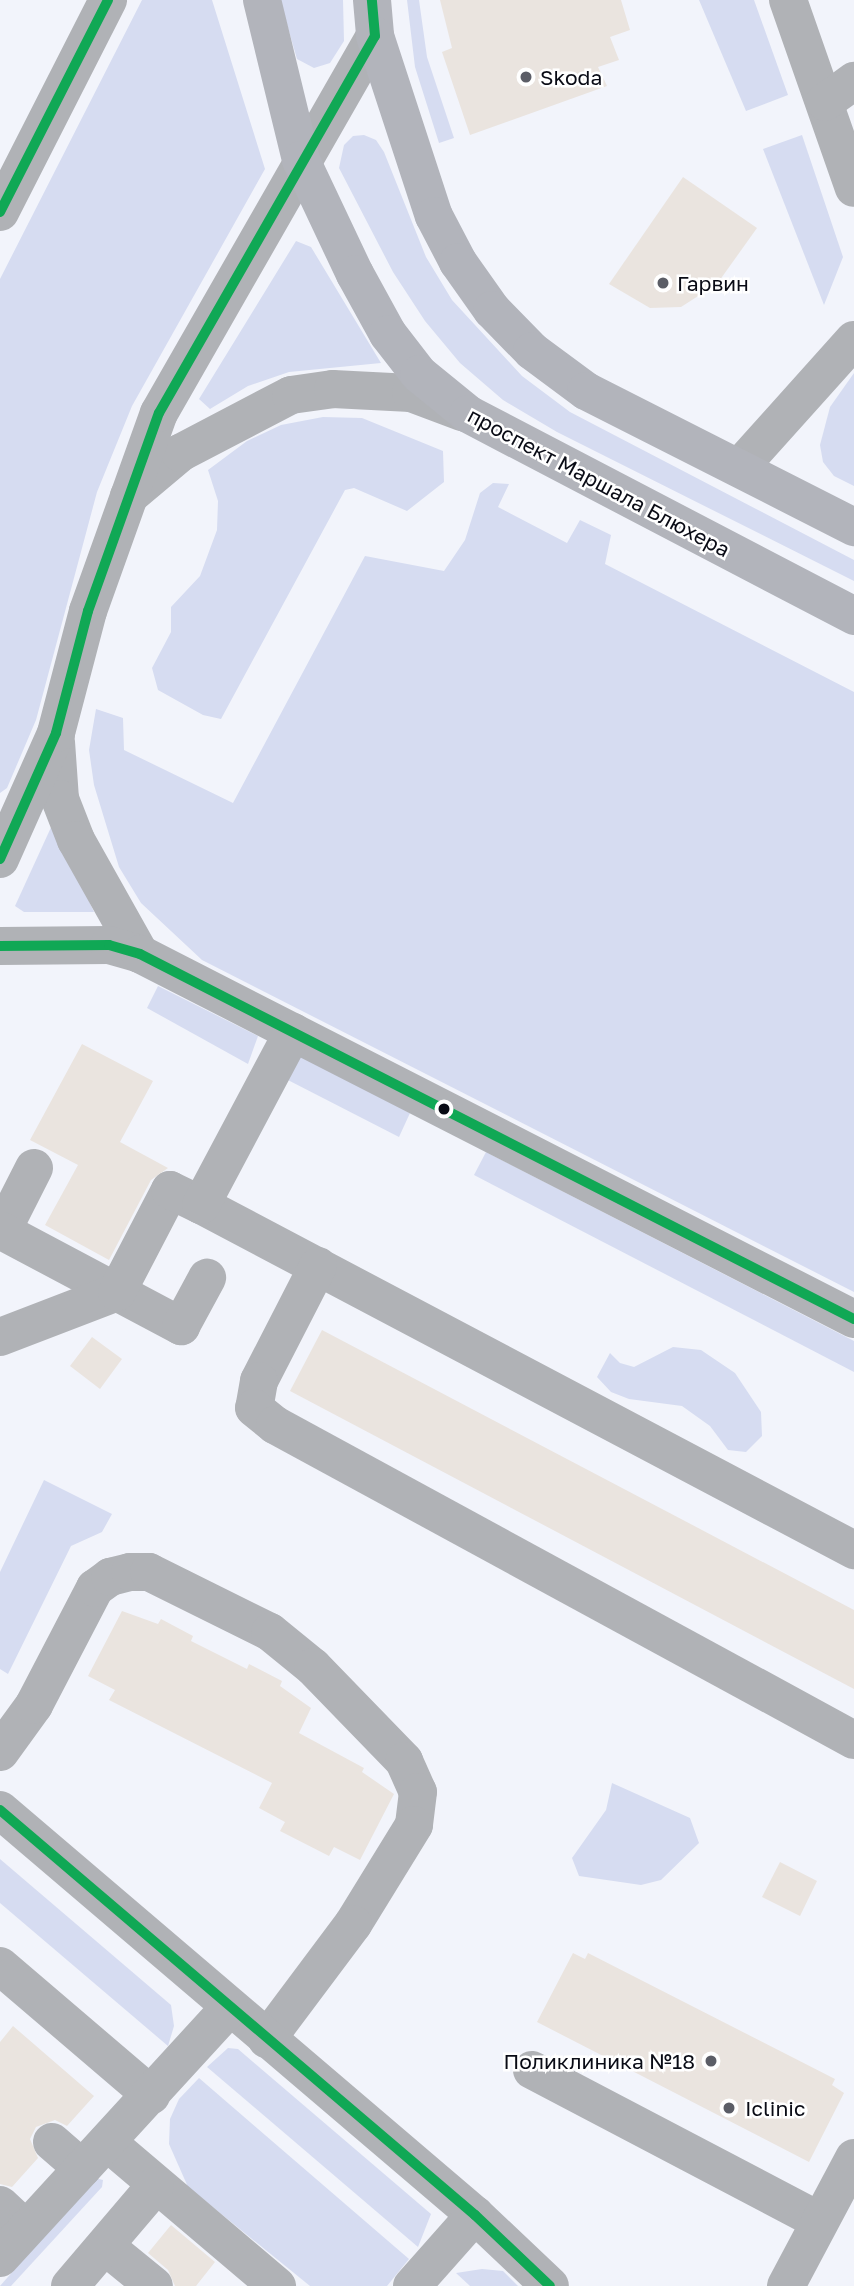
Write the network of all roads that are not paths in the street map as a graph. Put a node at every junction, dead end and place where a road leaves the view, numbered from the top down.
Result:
1 (108, 0) edge
2 (262, 0) edge
3 (788, 0) edge
4 (374, 18) edge
5 (840, 91) edge
6 (301, 160) junction
7 (854, 188) edge
8 (0, 212) edge
9 (854, 340) edge
10 (468, 414) junction
11 (739, 468) junction
12 (125, 499) junction
13 (854, 527) edge
14 (854, 616) edge
15 (55, 733) junction
16 (0, 859) edge
17 (0, 947) edge
18 (140, 954) junction
19 (293, 1032) junction
20 (34, 1168) dead end
21 (201, 1205) junction
22 (1, 1231) edge
23 (318, 1266) junction
24 (207, 1278) dead end
25 (117, 1292) junction
26 (854, 1319) edge
27 (0, 1337) edge
28 (854, 1550) edge
29 (854, 1740) edge
30 (0, 1752) edge
31 (0, 1810) edge
32 (0, 1966) edge
33 (230, 2007) junction
34 (267, 2039) junction
35 (533, 2070) dead end
36 (151, 2095) junction
37 (52, 2142) dead end
38 (94, 2155) junction
39 (854, 2158) edge
40 (155, 2186) junction
41 (475, 2215) junction
42 (13, 2217) edge
43 (820, 2221) junction
44 (105, 2246) junction
45 (0, 2258) edge
46 (256, 2279) edge
47 (70, 2286) edge
48 (154, 2286) edge
49 (412, 2286) edge
50 (550, 2286) edge
51 (786, 2286) edge

1 - 8 street
2 - 6 main road, проспект Маршала Блюхера
3 - 5 street
4 - 6 street
4 - 11 main road
5 - 7 street
6 - 10 main road, проспект Маршала Блюхера
6 - 12 street
9 - 11 street
10 - 12 street
10 - 14 main road, проспект Маршала Блюхера
11 - 13 main road
12 - 15 street
15 - 16 street
15 - 18 street
17 - 18 street
18 - 19 street
19 - 21 street
19 - 26 street
20 - 22 street
21 - 23 street
21 - 25 street
22 - 25 street
23 - 28 street
23 - 29 street
24 - 25 street
25 - 27 street
30 - 34 street
31 - 33 street
32 - 36 street
33 - 34 street
33 - 36 street
34 - 41 street
35 - 43 street
36 - 38 street
37 - 38 street
38 - 40 street
38 - 42 street
39 - 43 street
40 - 44 street
40 - 46 street
41 - 49 street
41 - 50 street
42 - 45 street
43 - 51 street
44 - 47 street
44 - 48 street

